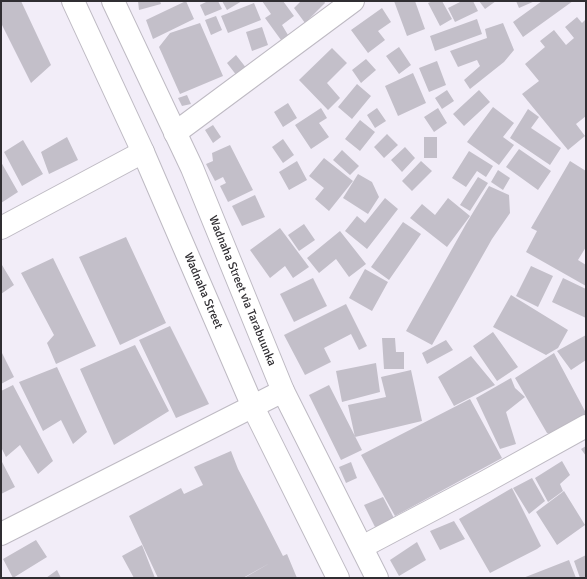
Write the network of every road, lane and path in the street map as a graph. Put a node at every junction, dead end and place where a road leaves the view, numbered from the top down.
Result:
1 (73, 1) edge
2 (113, 1) edge
3 (353, 1) edge
4 (175, 134) junction
5 (142, 152) junction
6 (1, 228) edge
7 (283, 391) junction
8 (253, 407) junction
9 (586, 426) edge
10 (1, 534) edge
11 (362, 547) junction
12 (338, 578) edge
13 (377, 578) edge

1 - 5 main road, Wadnaha Street
2 - 4 main road, Wadnaha Street via Tarabuunka
3 - 4 main road
4 - 7 main road, Wadnaha Street via Tarabuunka
5 - 6 main road
5 - 8 main road, Wadnaha Street
7 - 8 main road
7 - 11 main road, Wadnaha Street via Tarabuunka
8 - 10 main road
8 - 12 main road, Wadnaha Street
9 - 11 main road
11 - 13 main road, Wadnaha Street via Tarabuunka

